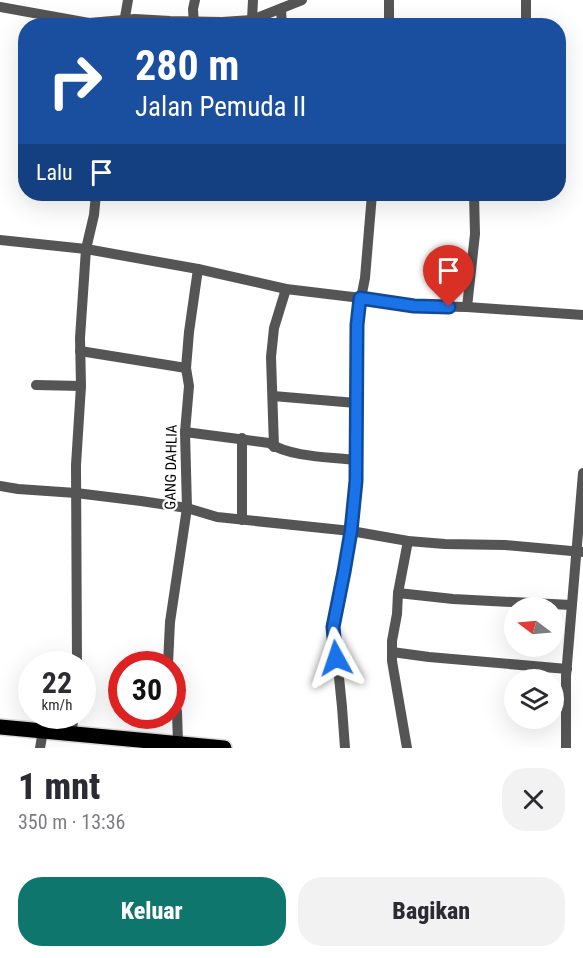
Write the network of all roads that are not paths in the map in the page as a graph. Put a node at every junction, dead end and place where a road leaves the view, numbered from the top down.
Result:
1 (128, 0) edge
2 (195, 0) edge
3 (253, 0) edge
4 (302, 0) edge
5 (389, 0) edge
6 (526, 0) edge
7 (0, 7) edge
8 (281, 9) junction
9 (61, 18) edge
10 (125, 18) edge
11 (194, 18) edge
12 (252, 18) edge
13 (257, 18) edge
14 (282, 18) edge
15 (389, 18) edge
16 (526, 18) edge
17 (95, 201) edge
18 (371, 201) edge
19 (474, 201) edge
20 (0, 240) edge
21 (86, 249) junction
22 (198, 269) junction
23 (286, 289) junction
24 (360, 298) junction
25 (467, 307) junction
26 (583, 315) edge
27 (80, 351) junction
28 (186, 368) junction
29 (36, 385) dead end
30 (81, 386) junction
31 (273, 396) junction
32 (356, 403) junction
33 (186, 432) junction
34 (242, 438) junction
35 (274, 447) junction
36 (355, 460) junction
37 (583, 473) edge
38 (0, 486) edge
39 (76, 493) junction
40 (186, 508) junction
41 (242, 520) junction
42 (351, 531) junction
43 (408, 541) junction
44 (580, 552) edge
45 (398, 594) junction
46 (571, 605) junction
47 (77, 651) edge
48 (169, 651) edge
49 (392, 652) junction
50 (567, 669) junction
51 (0, 727) edge
52 (72, 729) edge
53 (178, 729) edge
54 (43, 731) junction
55 (71, 734) junction
56 (127, 743) edge
57 (178, 743) junction
58 (40, 748) edge
59 (224, 748) edge
60 (345, 748) edge
61 (407, 748) edge
62 (566, 748) edge

1 - 10 street
2 - 11 street
3 - 12 street
4 - 8 street
5 - 15 street
6 - 16 street
7 - 9 street
8 - 13 street
8 - 14 street
17 - 21 street
18 - 24 street
19 - 25 street
20 - 21 street
21 - 22 street
21 - 27 street
22 - 23 street
22 - 28 street, GANG DAHLIA
23 - 24 street
23 - 31 street
24 - 25 street
24 - 32 street
25 - 26 street
27 - 28 street
27 - 30 street
28 - 33 street, GANG DAHLIA
29 - 30 street
30 - 39 street
31 - 32 street
31 - 35 street
32 - 36 street
33 - 34 street
33 - 40 street, GANG DAHLIA
34 - 35 street
34 - 41 street
35 - 36 street
36 - 42 street
37 - 44 street
38 - 39 street
39 - 40 street
39 - 47 street
40 - 41 street
40 - 48 street, GANG DAHLIA
41 - 42 street
42 - 43 street
42 - 60 street
43 - 44 street
43 - 45 street
44 - 46 street
45 - 46 street
45 - 49 street
46 - 50 street
49 - 50 street
49 - 61 street
50 - 62 street
51 - 54 main road
52 - 55 street
53 - 57 street
54 - 55 main road
54 - 58 street
55 - 56 main road
56 - 57 main road
57 - 59 main road

